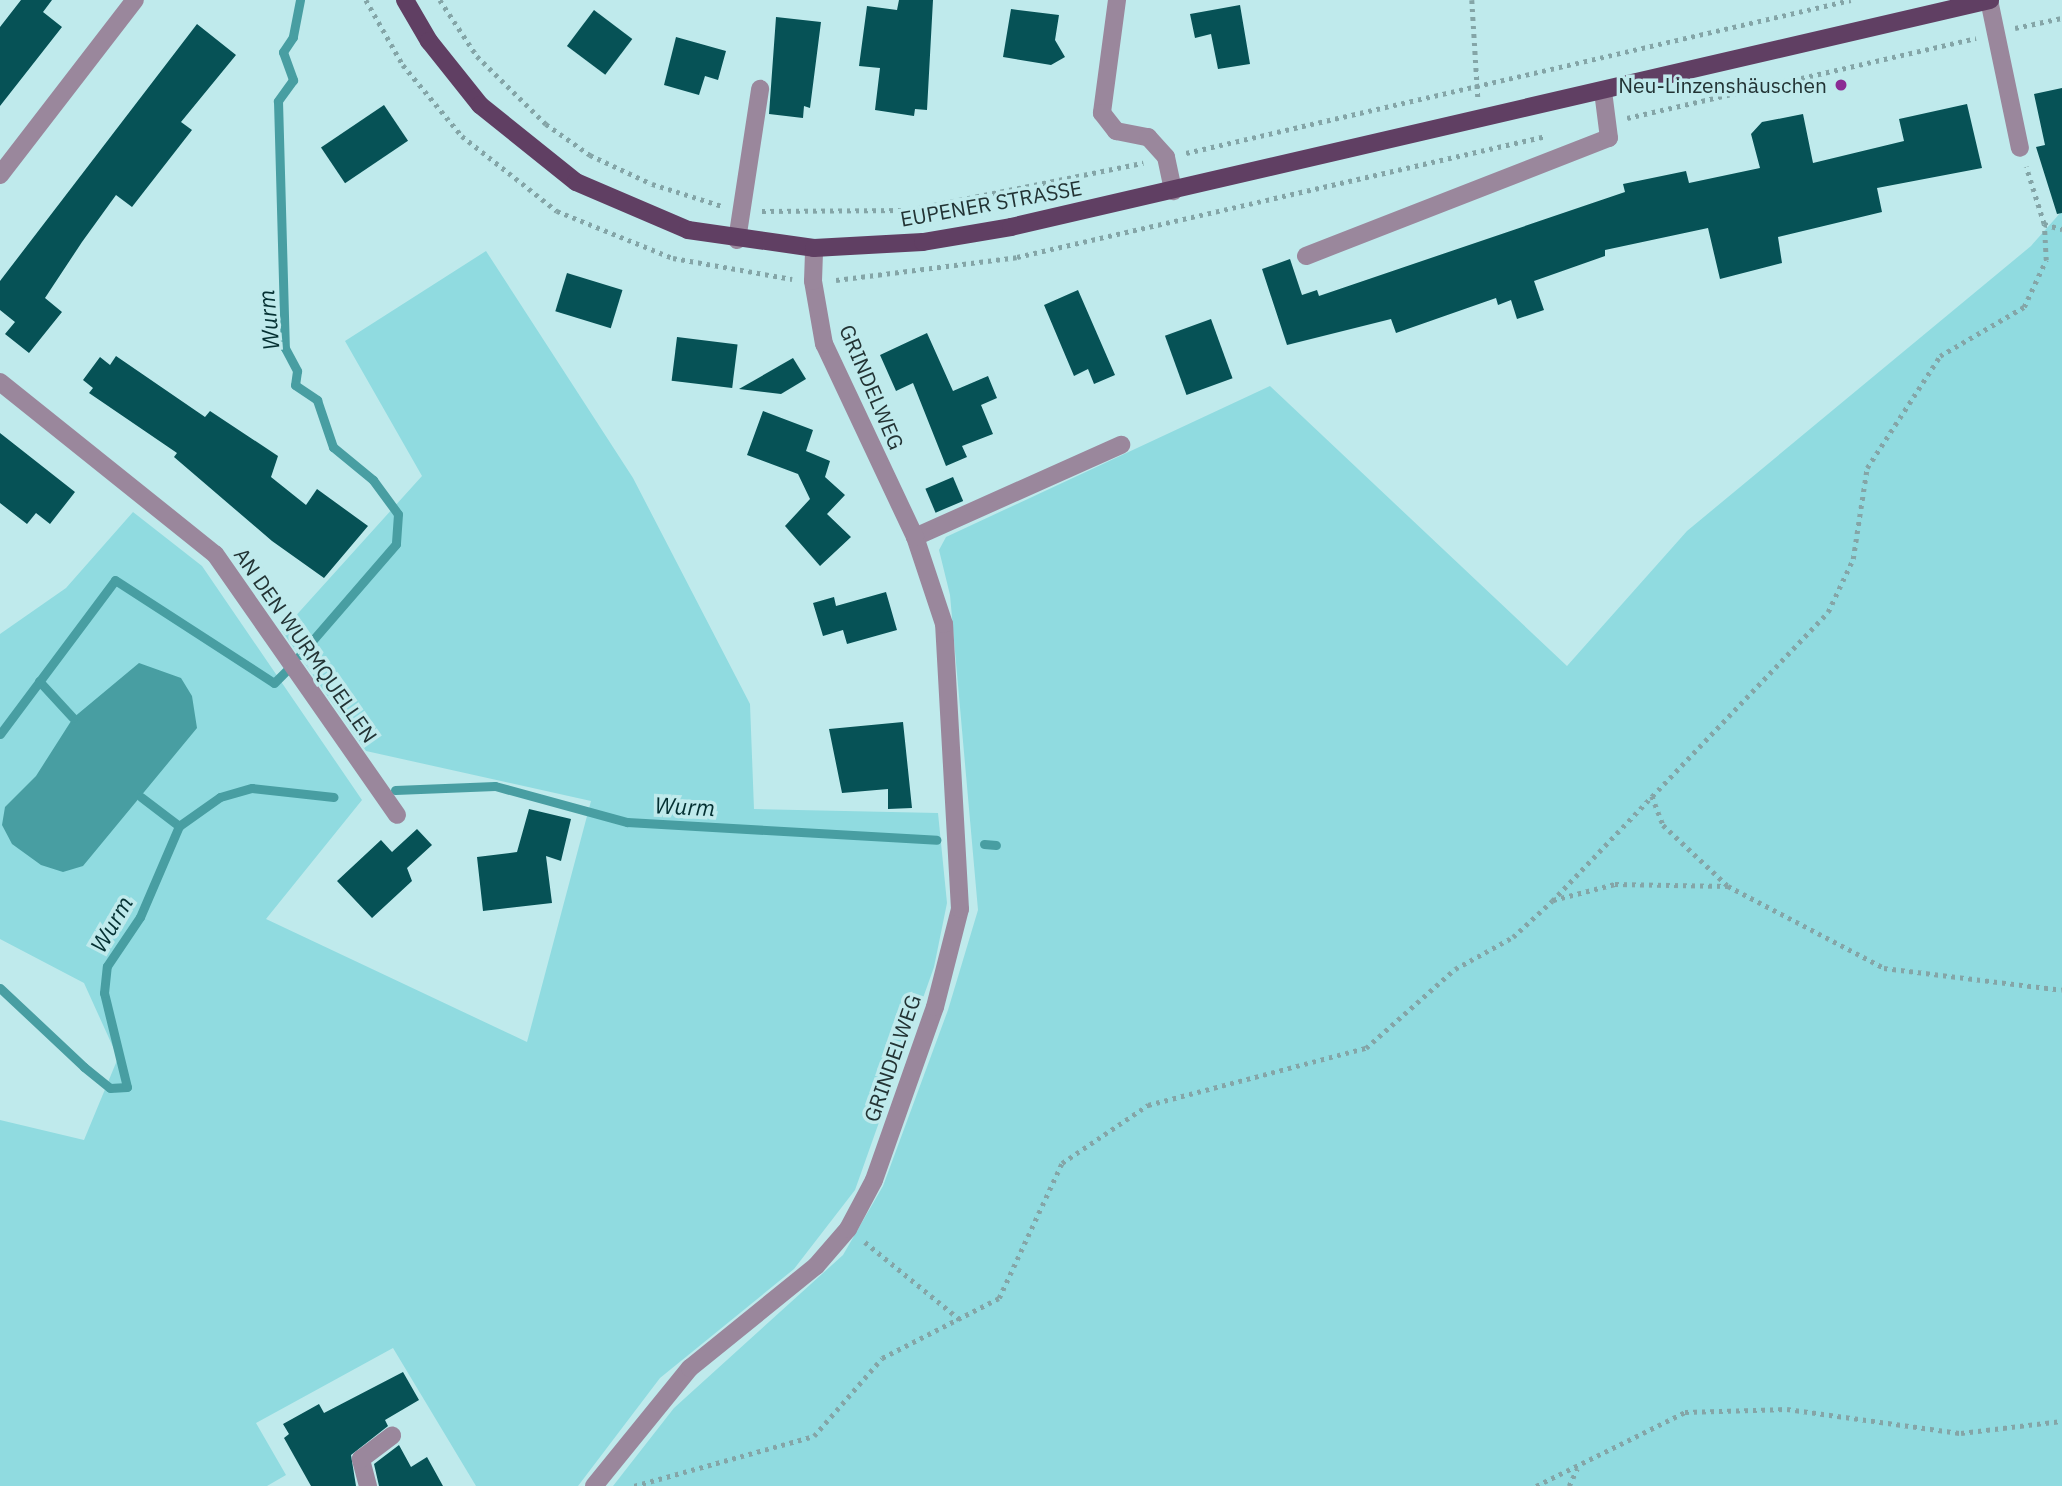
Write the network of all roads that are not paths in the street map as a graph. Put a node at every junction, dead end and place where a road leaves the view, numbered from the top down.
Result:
1 (135, 0) edge
2 (405, 0) edge
3 (1117, 0) edge
4 (1990, 0) edge
5 (760, 89) dead end
6 (1602, 91) junction
7 (2020, 148) road end
8 (0, 175) edge
9 (1173, 191) junction
10 (737, 240) junction
11 (814, 248) junction
12 (1306, 256) dead end
13 (0, 382) edge
14 (1121, 444) dead end
15 (915, 537) junction
16 (397, 815) dead end
17 (392, 1436) dead end
18 (368, 1486) edge
19 (594, 1486) edge

1 - 8 street
2 - 10 main road, EUPENER STRASSE
3 - 9 street
4 - 6 main road, EUPENER STRASSE
4 - 7 street
5 - 10 street
6 - 9 main road, EUPENER STRASSE
6 - 12 street
9 - 11 main road, EUPENER STRASSE
10 - 11 main road, EUPENER STRASSE
11 - 15 street, GRINDELWEG
13 - 16 street, AN DEN WURMQUELLEN
14 - 15 street
15 - 19 street, GRINDELWEG
17 - 18 street

